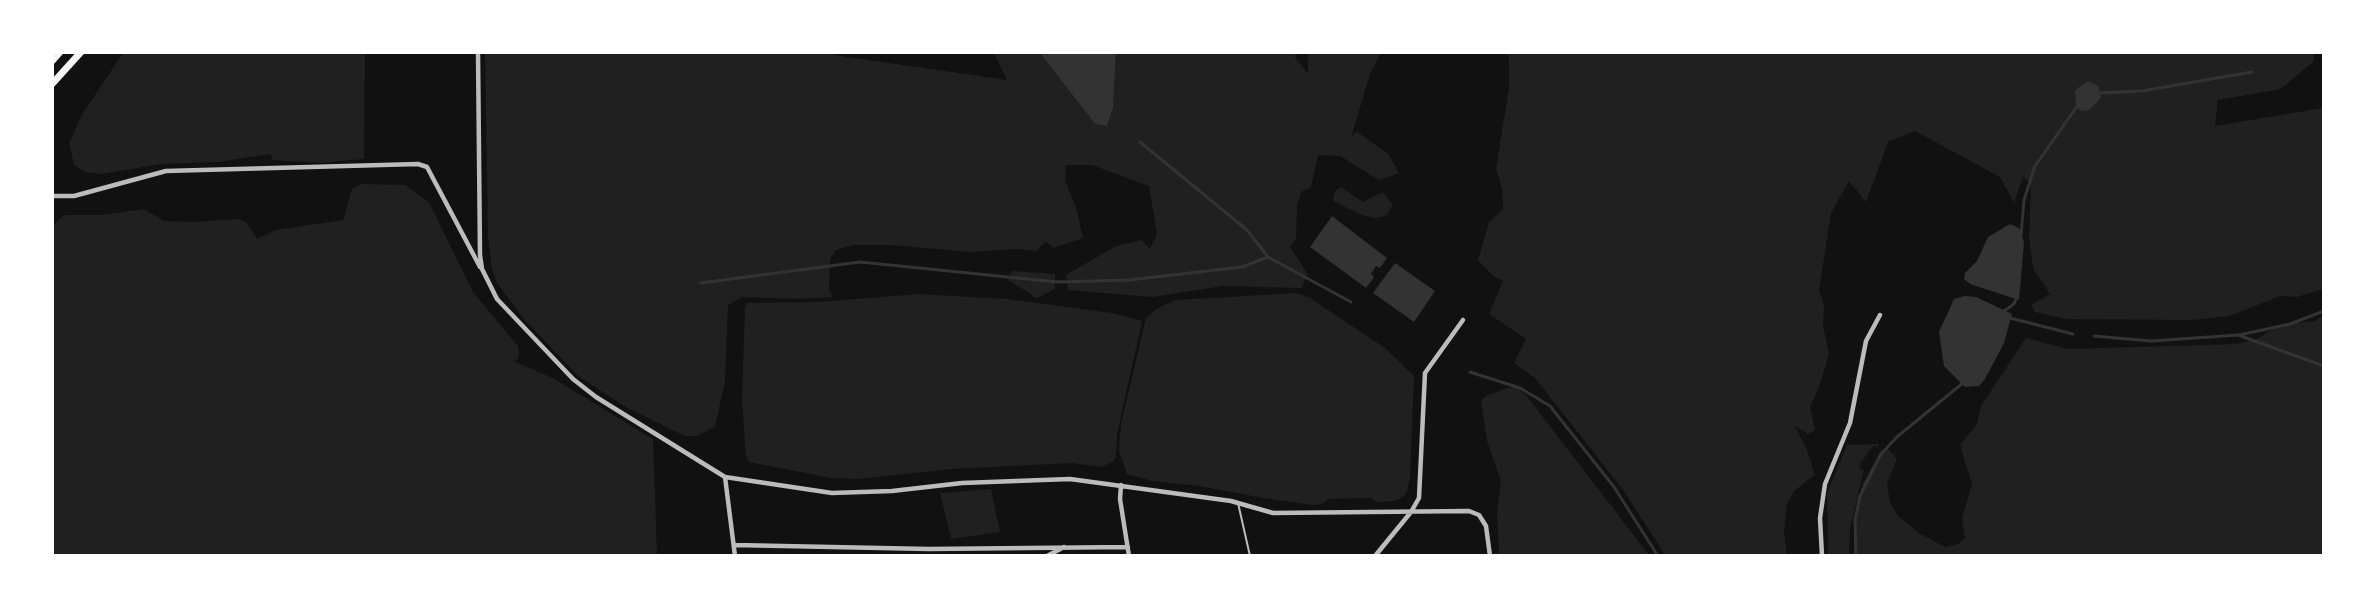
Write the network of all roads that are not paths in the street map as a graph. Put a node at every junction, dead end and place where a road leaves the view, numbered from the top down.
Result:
1 (60, 52) edge
2 (81, 52) edge
3 (478, 52) edge
4 (52, 61) edge
5 (52, 84) edge
6 (52, 196) edge
7 (482, 269) junction
8 (1880, 315) dead end
9 (1463, 320) dead end
10 (725, 477) junction
11 (1120, 485) junction
12 (1238, 503) junction
13 (1411, 512) junction
14 (734, 545) junction
15 (1066, 546) junction
16 (1128, 547) junction
17 (735, 555) edge
18 (1047, 555) edge
19 (1129, 555) edge
20 (1250, 555) edge
21 (1375, 555) edge
22 (1490, 555) edge
23 (1822, 555) edge

1 - 4 highway
2 - 5 highway
3 - 7 street
6 - 7 street
7 - 10 street
8 - 23 street
9 - 13 street
10 - 11 street
10 - 14 street
11 - 12 street
11 - 16 street
12 - 13 street
12 - 20 lane
13 - 21 street
13 - 22 street
14 - 15 street
14 - 17 street
15 - 16 street
15 - 18 street
16 - 19 street

